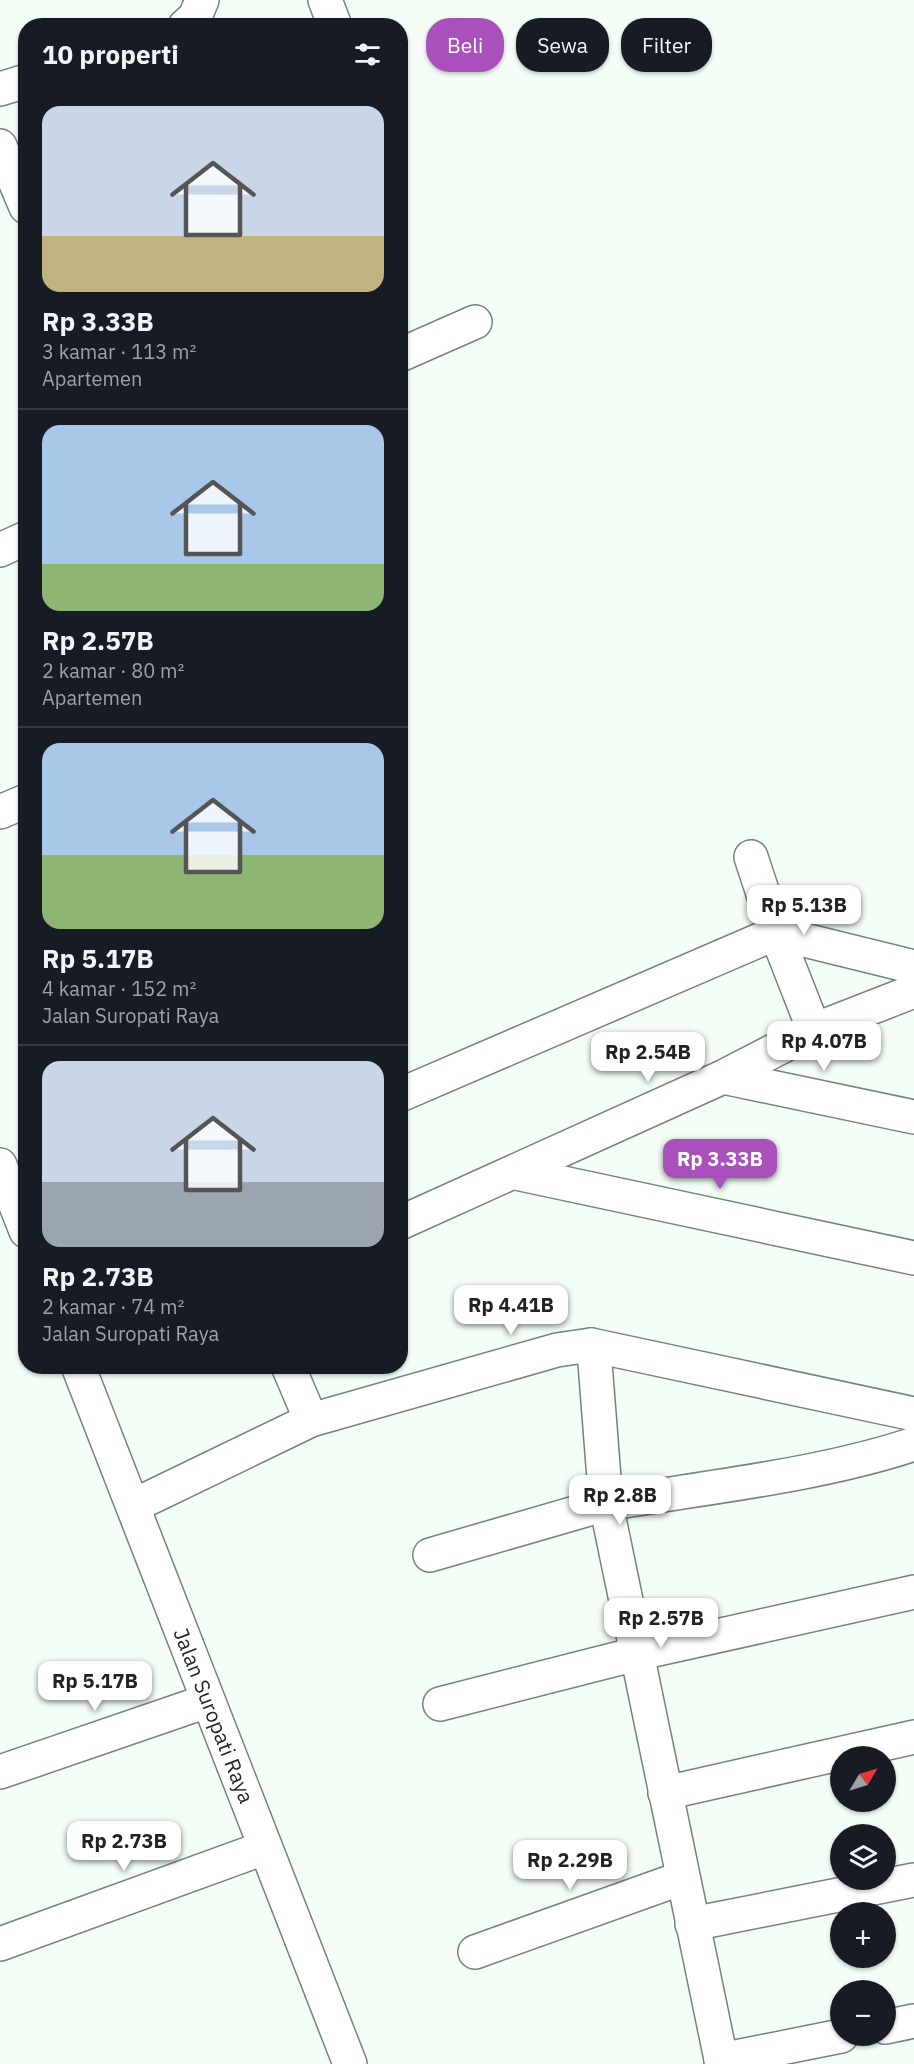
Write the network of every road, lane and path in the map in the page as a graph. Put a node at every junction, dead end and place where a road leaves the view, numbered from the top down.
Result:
1 (202, 0) edge
2 (325, 0) edge
3 (194, 18) edge
4 (332, 18) edge
5 (18, 83) edge
6 (0, 89) edge
7 (0, 146) edge
8 (18, 188) edge
9 (474, 322) dead end
10 (408, 351) edge
11 (18, 542) edge
12 (0, 550) edge
13 (18, 804) edge
14 (0, 812) edge
15 (751, 857) dead end
16 (776, 933) junction
17 (914, 968) edge
18 (914, 991) edge
19 (814, 1030) junction
20 (723, 1077) junction
21 (408, 1092) edge
22 (914, 1117) edge
23 (0, 1165) edge
24 (516, 1173) junction
25 (18, 1211) edge
26 (408, 1220) edge
27 (914, 1258) edge
28 (591, 1345) junction
29 (81, 1374) edge
30 (291, 1374) edge
31 (914, 1414) edge
32 (311, 1420) junction
33 (914, 1444) edge
34 (606, 1504) junction
35 (133, 1506) junction
36 (430, 1555) dead end
37 (914, 1592) edge
38 (636, 1654) junction
39 (207, 1701) junction
40 (440, 1704) dead end
41 (914, 1737) edge
42 (0, 1772) edge
43 (665, 1793) junction
44 (264, 1848) junction
45 (682, 1878) junction
46 (914, 1880) edge
47 (692, 1924) junction
48 (0, 1944) edge
49 (475, 1952) dead end
50 (914, 2021) edge
51 (896, 2025) edge
52 (830, 2038) edge
53 (722, 2062) edge
54 (350, 2064) edge

1 - 3 street
2 - 4 street
5 - 6 street
7 - 8 street
9 - 10 street
11 - 12 street
13 - 14 street
15 - 16 street
16 - 17 street
16 - 19 street
16 - 21 street
18 - 19 street
19 - 20 street
20 - 22 street
20 - 24 street
23 - 25 street
24 - 26 street
24 - 27 street
28 - 31 street
28 - 32 street
28 - 34 street
29 - 35 street, Jalan Suropati Raya
30 - 32 street
32 - 35 street
33 - 34 street
34 - 36 street
34 - 38 street
35 - 39 street, Jalan Suropati Raya
37 - 38 street
38 - 40 street
38 - 43 street
39 - 42 street
39 - 44 street, Jalan Suropati Raya
41 - 43 street
43 - 45 street
44 - 48 street
44 - 54 street, Jalan Suropati Raya
45 - 47 street
45 - 49 street
46 - 47 street
47 - 53 street
50 - 51 street
52 - 53 street

